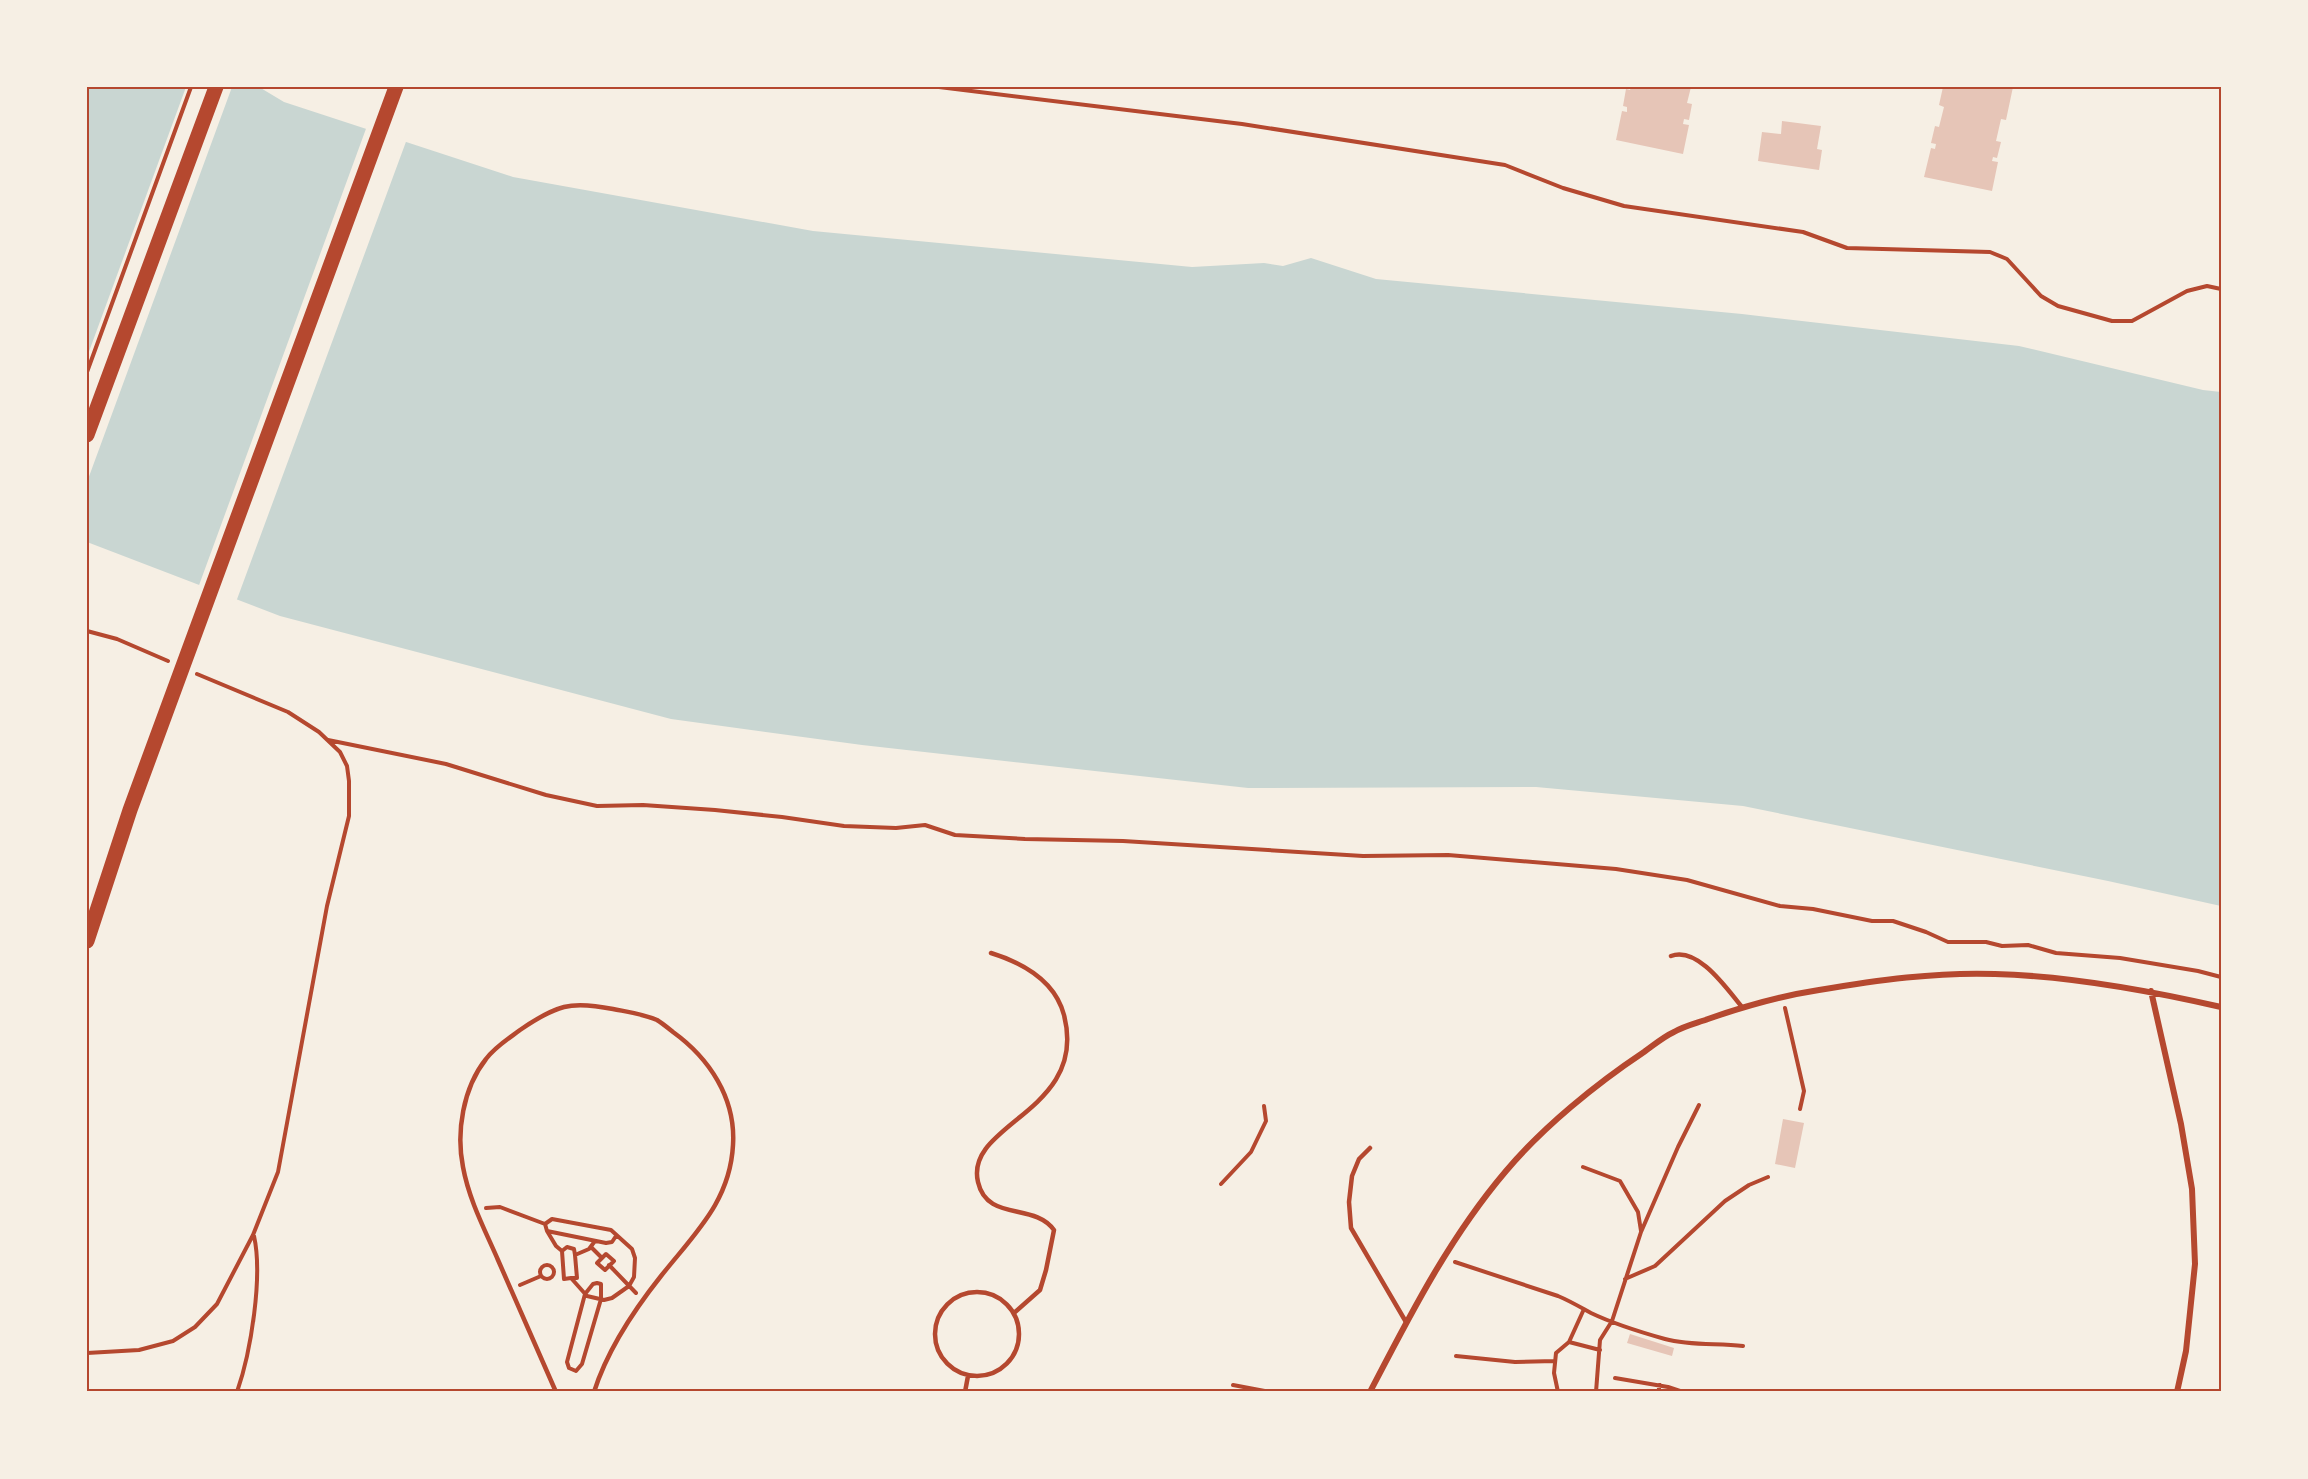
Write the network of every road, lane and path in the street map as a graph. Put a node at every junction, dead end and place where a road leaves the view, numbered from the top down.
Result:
1 (191, 87) edge
2 (216, 87) edge
3 (396, 87) edge
4 (939, 87) edge
5 (2221, 289) edge
6 (87, 372) edge
7 (87, 435) edge
8 (87, 631) edge
9 (172, 663) dead end
10 (194, 672) dead end
11 (328, 740) junction
12 (87, 941) edge
13 (991, 953) dead end
14 (1671, 956) dead end
15 (2221, 977) edge
16 (2151, 991) junction
17 (1783, 996) junction
18 (1742, 1007) junction
19 (2221, 1008) edge
20 (1699, 1105) dead end
21 (1264, 1106) dead end
22 (1800, 1109) dead end
23 (1370, 1148) dead end
24 (1583, 1167) dead end
25 (1768, 1177) dead end
26 (1221, 1184) dead end
27 (477, 1212) junction
28 (545, 1224) junction
29 (548, 1231) junction
30 (1641, 1232) junction
31 (254, 1236) junction
32 (616, 1236) junction
33 (594, 1241) junction
34 (591, 1248) junction
35 (562, 1251) junction
36 (575, 1255) junction
37 (1443, 1258) junction
38 (554, 1271) junction
39 (563, 1271) junction
40 (541, 1275) junction
41 (571, 1278) junction
42 (1624, 1280) junction
43 (629, 1286) junction
44 (511, 1290) junction
45 (585, 1294) junction
46 (601, 1299) junction
47 (643, 1300) junction
48 (1584, 1309) junction
49 (1014, 1313) junction
50 (1612, 1321) junction
51 (1406, 1322) junction
52 (1569, 1342) junction
53 (1743, 1346) dead end
54 (1599, 1350) junction
55 (87, 1353) edge
56 (1456, 1356) dead end
57 (1555, 1361) junction
58 (968, 1376) junction
59 (1615, 1378) dead end
60 (1233, 1385) dead end
61 (1660, 1385) junction
62 (237, 1392) edge
63 (556, 1392) edge
64 (594, 1392) edge
65 (965, 1392) edge
66 (1270, 1392) edge
67 (1370, 1392) edge
68 (1558, 1392) edge
69 (1596, 1392) edge
70 (1658, 1392) edge
71 (1683, 1392) edge
72 (2177, 1392) edge

1 - 6 path
2 - 7 main road
3 - 12 main road
4 - 5 path
8 - 9 path
10 - 11 path
11 - 15 path
11 - 31 path
13 - 49 lane
14 - 18 lane
16 - 17 street
16 - 19 street
16 - 72 street
17 - 18 street
17 - 22 path
18 - 37 street
20 - 30 path
21 - 26 path
23 - 51 lane
24 - 30 path
25 - 42 path
27 - 28 path
27 - 44 lane
27 - 47 lane
28 - 29 path
28 - 32 path
29 - 33 path
29 - 35 path
30 - 42 path
31 - 55 path
31 - 62 path
32 - 33 path
32 - 43 path
33 - 34 path
34 - 36 path
34 - 43 path
35 - 36 path
35 - 39 path
36 - 41 path
37 - 48 path
37 - 51 street
38 - 39 path
38 - 40 path
38 - 40 path
39 - 41 path
40 - 44 path
41 - 45 path
42 - 50 path
43 - 46 path
43 - 47 path
44 - 63 lane
45 - 46 path
45 - 46 path
45 - 46 path
47 - 64 lane
48 - 50 path
48 - 52 path
49 - 58 lane
49 - 58 lane
50 - 53 path
50 - 54 path
51 - 67 street
52 - 54 path
52 - 57 path
54 - 69 path
56 - 57 path
57 - 68 path
58 - 65 lane
59 - 61 path
60 - 66 path
61 - 70 path
61 - 71 path

